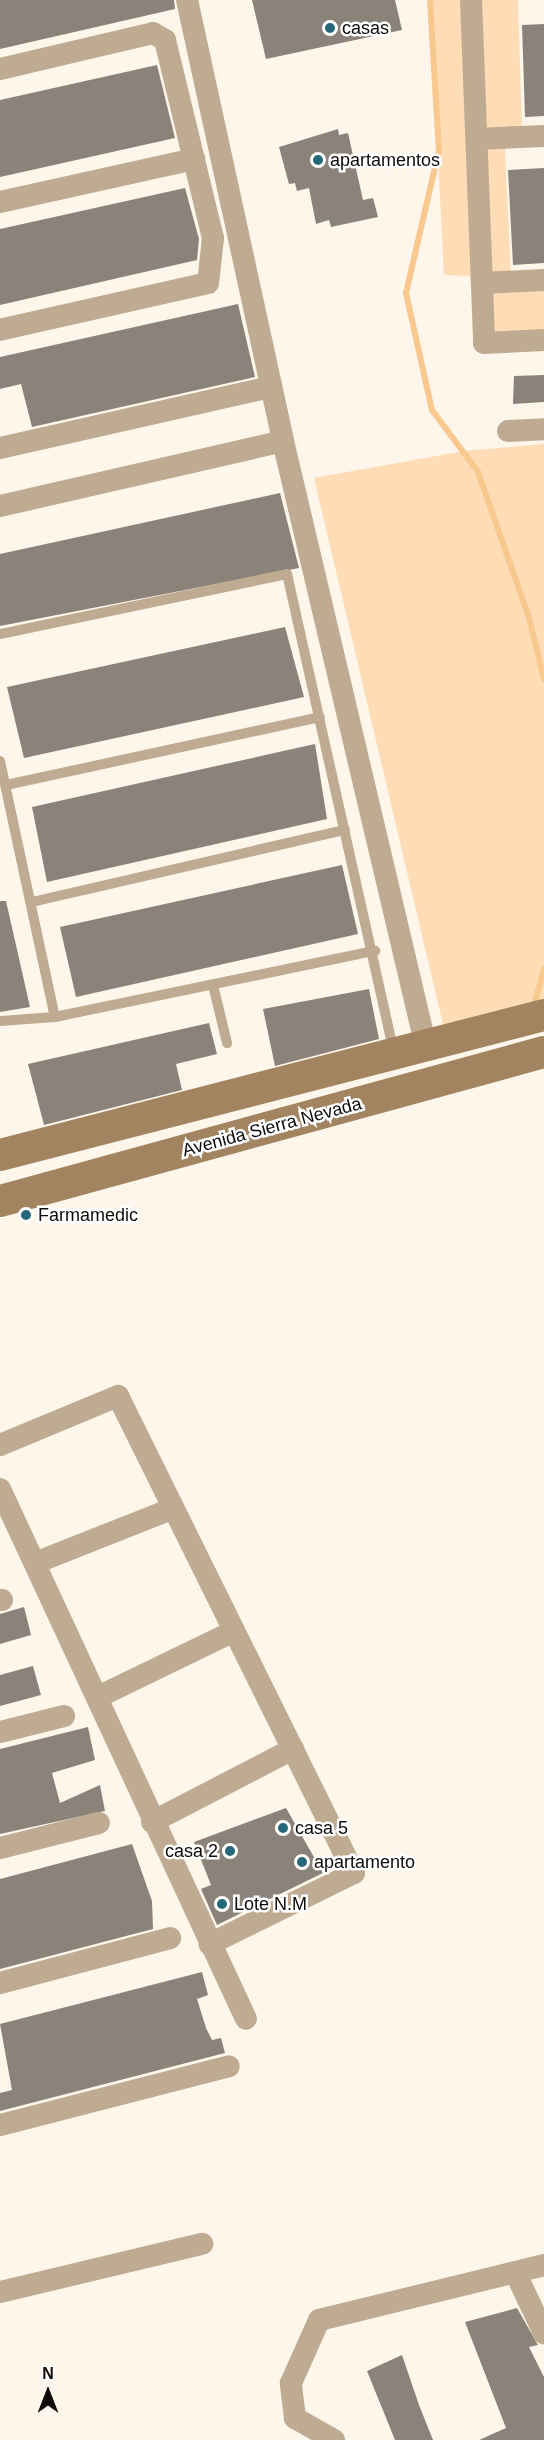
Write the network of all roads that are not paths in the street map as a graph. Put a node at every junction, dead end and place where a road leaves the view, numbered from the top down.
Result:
1 (187, 0) edge
2 (471, 0) edge
3 (0, 69) edge
4 (544, 135) edge
5 (477, 138) junction
6 (194, 159) junction
7 (0, 202) edge
8 (544, 280) edge
9 (482, 283) junction
10 (0, 330) edge
11 (544, 340) edge
12 (271, 387) junction
13 (544, 429) edge
14 (508, 431) dead end
15 (283, 441) junction
16 (0, 448) edge
17 (0, 506) edge
18 (0, 634) edge
19 (320, 717) junction
20 (0, 761) edge
21 (6, 786) junction
22 (345, 830) junction
23 (32, 902) junction
24 (375, 951) junction
25 (213, 985) junction
26 (544, 1015) edge
27 (55, 1017) junction
28 (0, 1021) edge
29 (228, 1043) dead end
30 (426, 1047) junction
31 (544, 1052) edge
32 (395, 1055) junction
33 (3, 1147) edge
34 (0, 1201) edge
35 (0, 1445) edge
36 (0, 1488) edge
37 (174, 1508) junction
38 (35, 1563) junction
39 (234, 1631) junction
40 (98, 1696) junction
41 (64, 1716) dead end
42 (0, 1732) edge
43 (293, 1749) junction
44 (152, 1822) junction
45 (99, 1823) dead end
46 (0, 1848) edge
47 (170, 1938) dead end
48 (210, 1944) junction
49 (0, 1983) edge
50 (246, 2019) dead end
51 (229, 2066) dead end
52 (0, 2125) edge
53 (202, 2244) dead end
54 (544, 2265) edge
55 (515, 2272) junction
56 (0, 2292) edge
57 (544, 2333) edge
58 (334, 2440) edge

1 - 12 street
2 - 5 street
3 - 6 street
4 - 5 street
5 - 9 street
6 - 7 street
6 - 10 street
8 - 9 street
9 - 11 street
12 - 15 street
12 - 16 street
13 - 14 street
15 - 17 street
15 - 30 street
18 - 19 lane
19 - 21 lane
19 - 22 lane
20 - 21 lane
21 - 23 lane
22 - 23 lane
22 - 24 lane
23 - 27 lane
24 - 25 lane
24 - 32 lane
25 - 27 lane
25 - 29 lane
26 - 30 main road
27 - 28 lane
30 - 32 main road
31 - 34 main road, Avenida Sierra Nevada
32 - 33 main road
35 - 37 street
36 - 38 street
37 - 38 street
37 - 39 street
38 - 40 street
39 - 40 street
39 - 43 street
40 - 44 street
41 - 42 street
43 - 44 street
43 - 48 street
44 - 48 street
45 - 46 street
47 - 49 street
48 - 50 street
51 - 52 street
53 - 56 street
54 - 55 street
55 - 57 street
55 - 58 street

